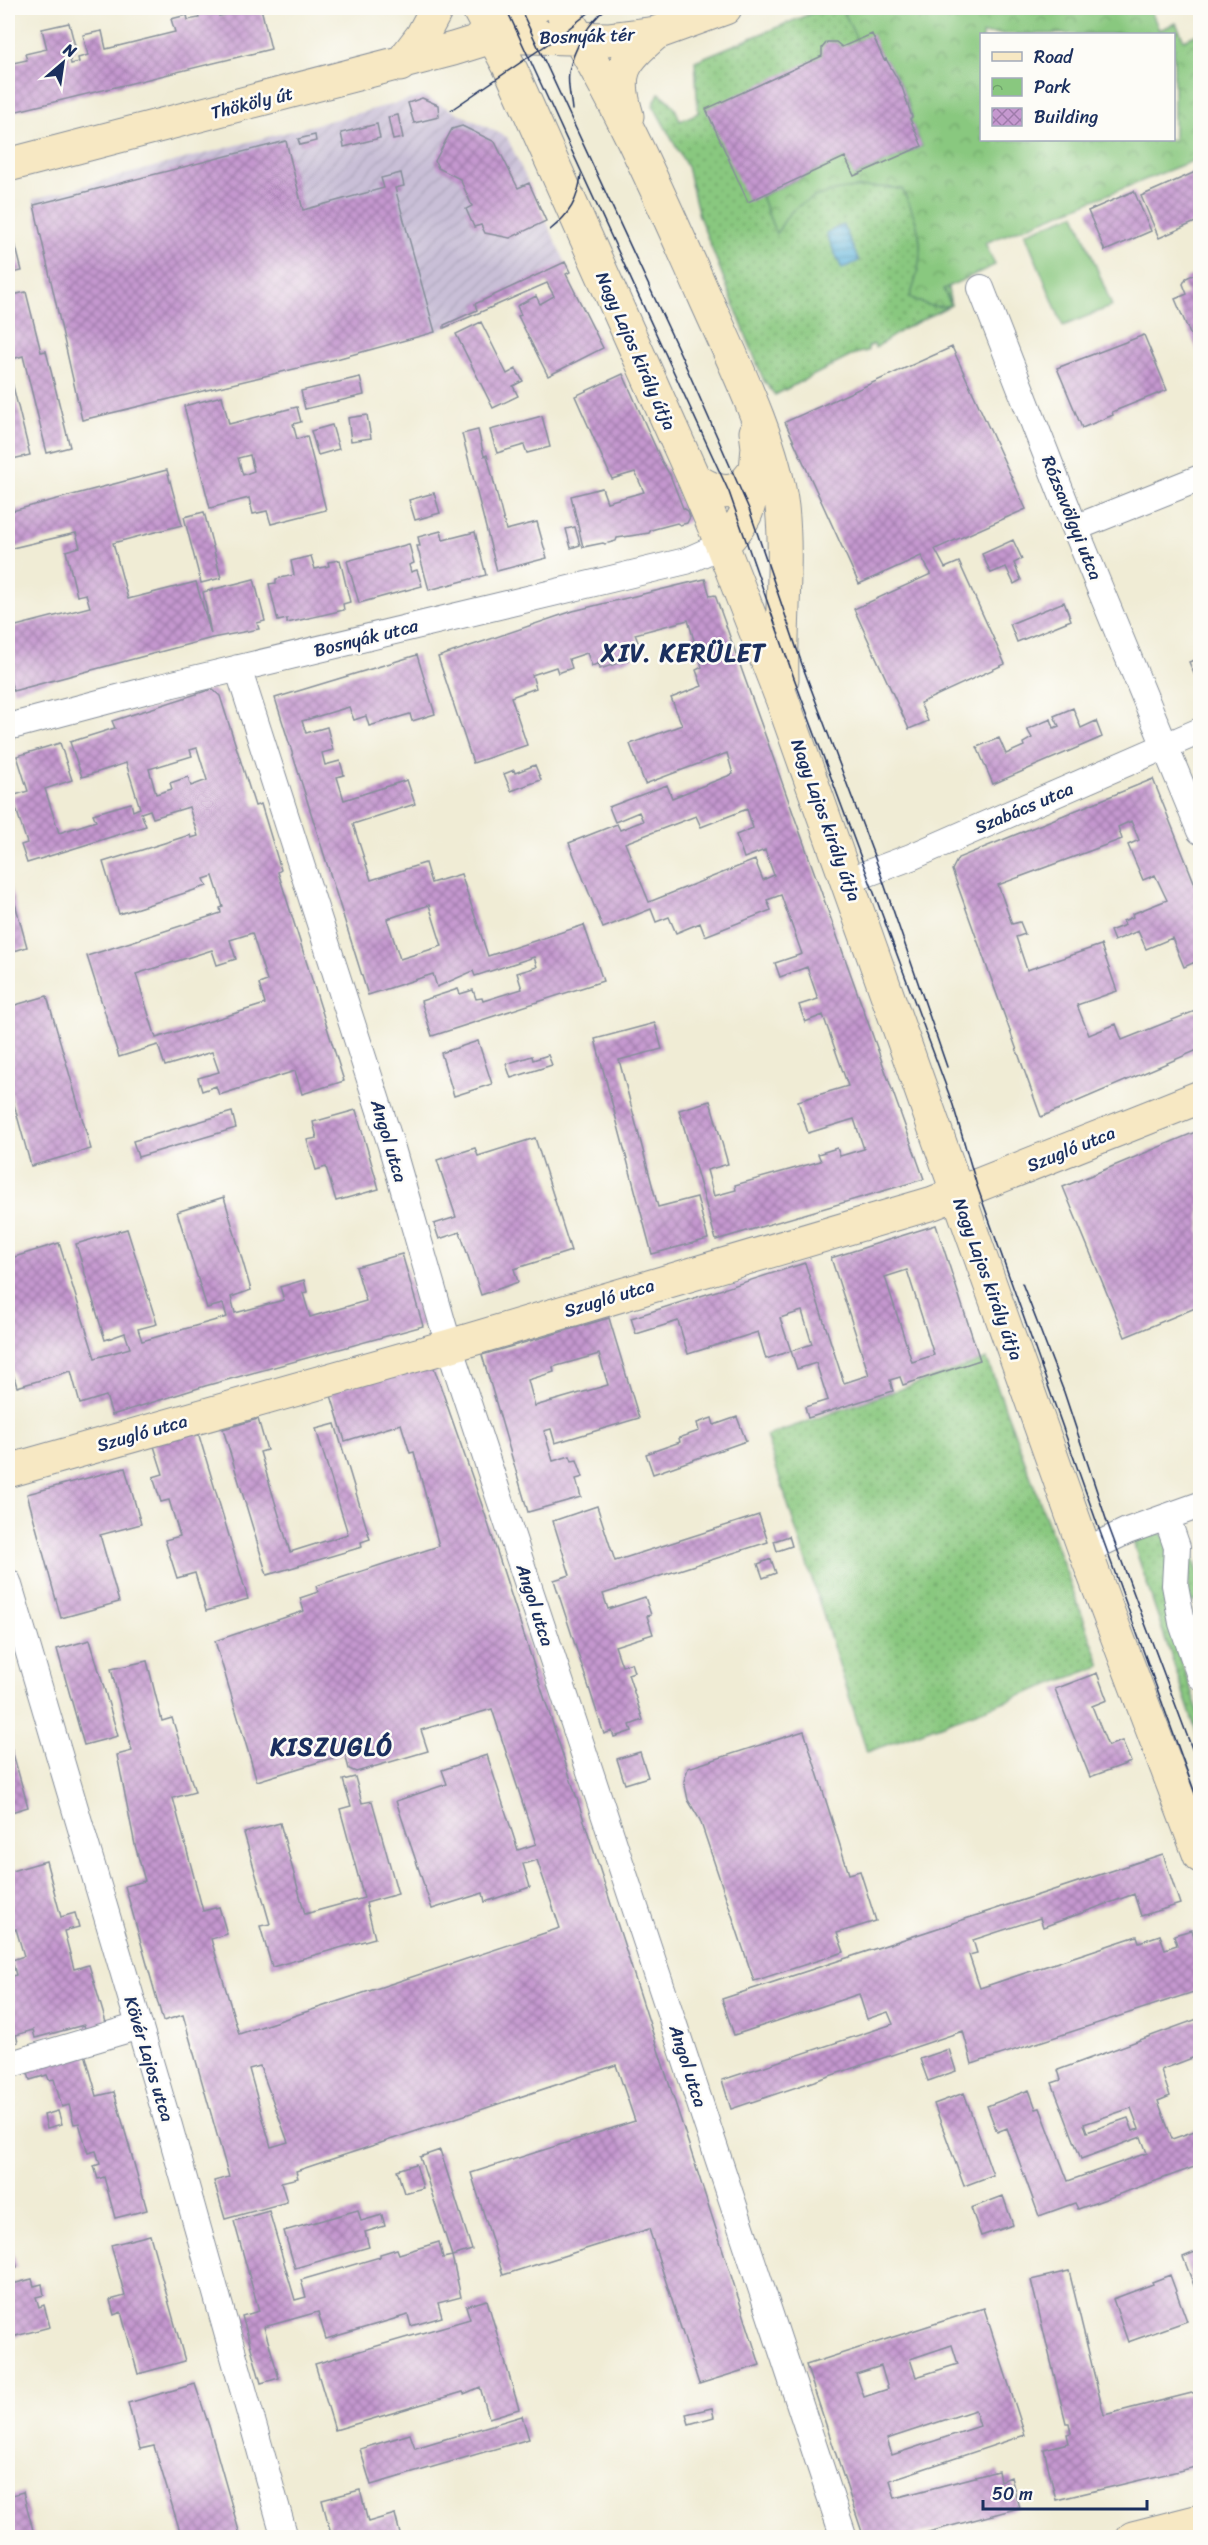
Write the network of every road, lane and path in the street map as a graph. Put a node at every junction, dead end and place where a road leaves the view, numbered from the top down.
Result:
1 (437, 8) edge
2 (478, 8) edge
3 (535, 8) edge
4 (560, 8) edge
5 (725, 8) edge
6 (656, 33) junction
7 (495, 36) junction
8 (578, 38) junction
9 (400, 65) junction
10 (636, 146) junction
11 (8, 165) edge
12 (981, 288) dead end
13 (753, 410) junction
14 (756, 470) junction
15 (1200, 478) edge
16 (694, 479) junction
17 (1075, 528) junction
18 (722, 545) junction
19 (238, 669) junction
20 (782, 699) junction
21 (8, 727) edge
22 (1200, 731) edge
23 (1165, 747) junction
24 (1200, 831) edge
25 (847, 881) junction
26 (1200, 1097) edge
27 (957, 1194) junction
28 (449, 1346) junction
29 (8, 1471) edge
30 (1200, 1506) edge
31 (1167, 1518) junction
32 (1085, 1551) junction
33 (8, 1582) edge
34 (1200, 1676) edge
35 (1200, 1856) edge
36 (139, 2026) junction
37 (8, 2065) edge
38 (1200, 2521) edge
39 (285, 2538) edge
40 (844, 2538) edge
41 (1133, 2538) edge

1 - 9 main road
2 - 7 main road, Nagy Lajos király útja
3 - 7 main road, Bosnyák tér
4 - 8 main road, Nagy Lajos király útja
5 - 6 main road, Bosnyák tér
6 - 8 main road, Bosnyák tér
6 - 10 main road
7 - 8 main road, Bosnyák tér
7 - 9 main road, Thököly út
7 - 16 main road, Nagy Lajos király útja
8 - 10 main road, Nagy Lajos király útja
9 - 11 main road, Thököly út
10 - 13 main road, Nagy Lajos király útja
12 - 17 street, Rózsavölgyi utca
13 - 14 main road
13 - 20 main road, Nagy Lajos király útja
14 - 16 main road
14 - 18 main road
15 - 17 street
16 - 18 main road, Nagy Lajos király útja
17 - 23 street, Rózsavölgyi utca
18 - 19 street, Bosnyák utca
18 - 20 main road, Nagy Lajos király útja
19 - 21 street, Bosnyák utca
19 - 28 street, Angol utca
20 - 25 main road, Nagy Lajos király útja
22 - 23 street, Szabács utca
23 - 24 street, Rózsavölgyi utca
23 - 25 street, Szabács utca
25 - 27 main road, Nagy Lajos király útja
26 - 27 main road, Szugló utca
27 - 28 main road, Szugló utca
27 - 32 main road, Nagy Lajos király útja
28 - 29 main road, Szugló utca
28 - 40 street, Angol utca
30 - 31 street
31 - 32 street
31 - 34 street
32 - 35 main road, Nagy Lajos király útja
33 - 36 street, Kövér Lajos utca
36 - 37 street
36 - 39 street, Kövér Lajos utca
38 - 41 main road

